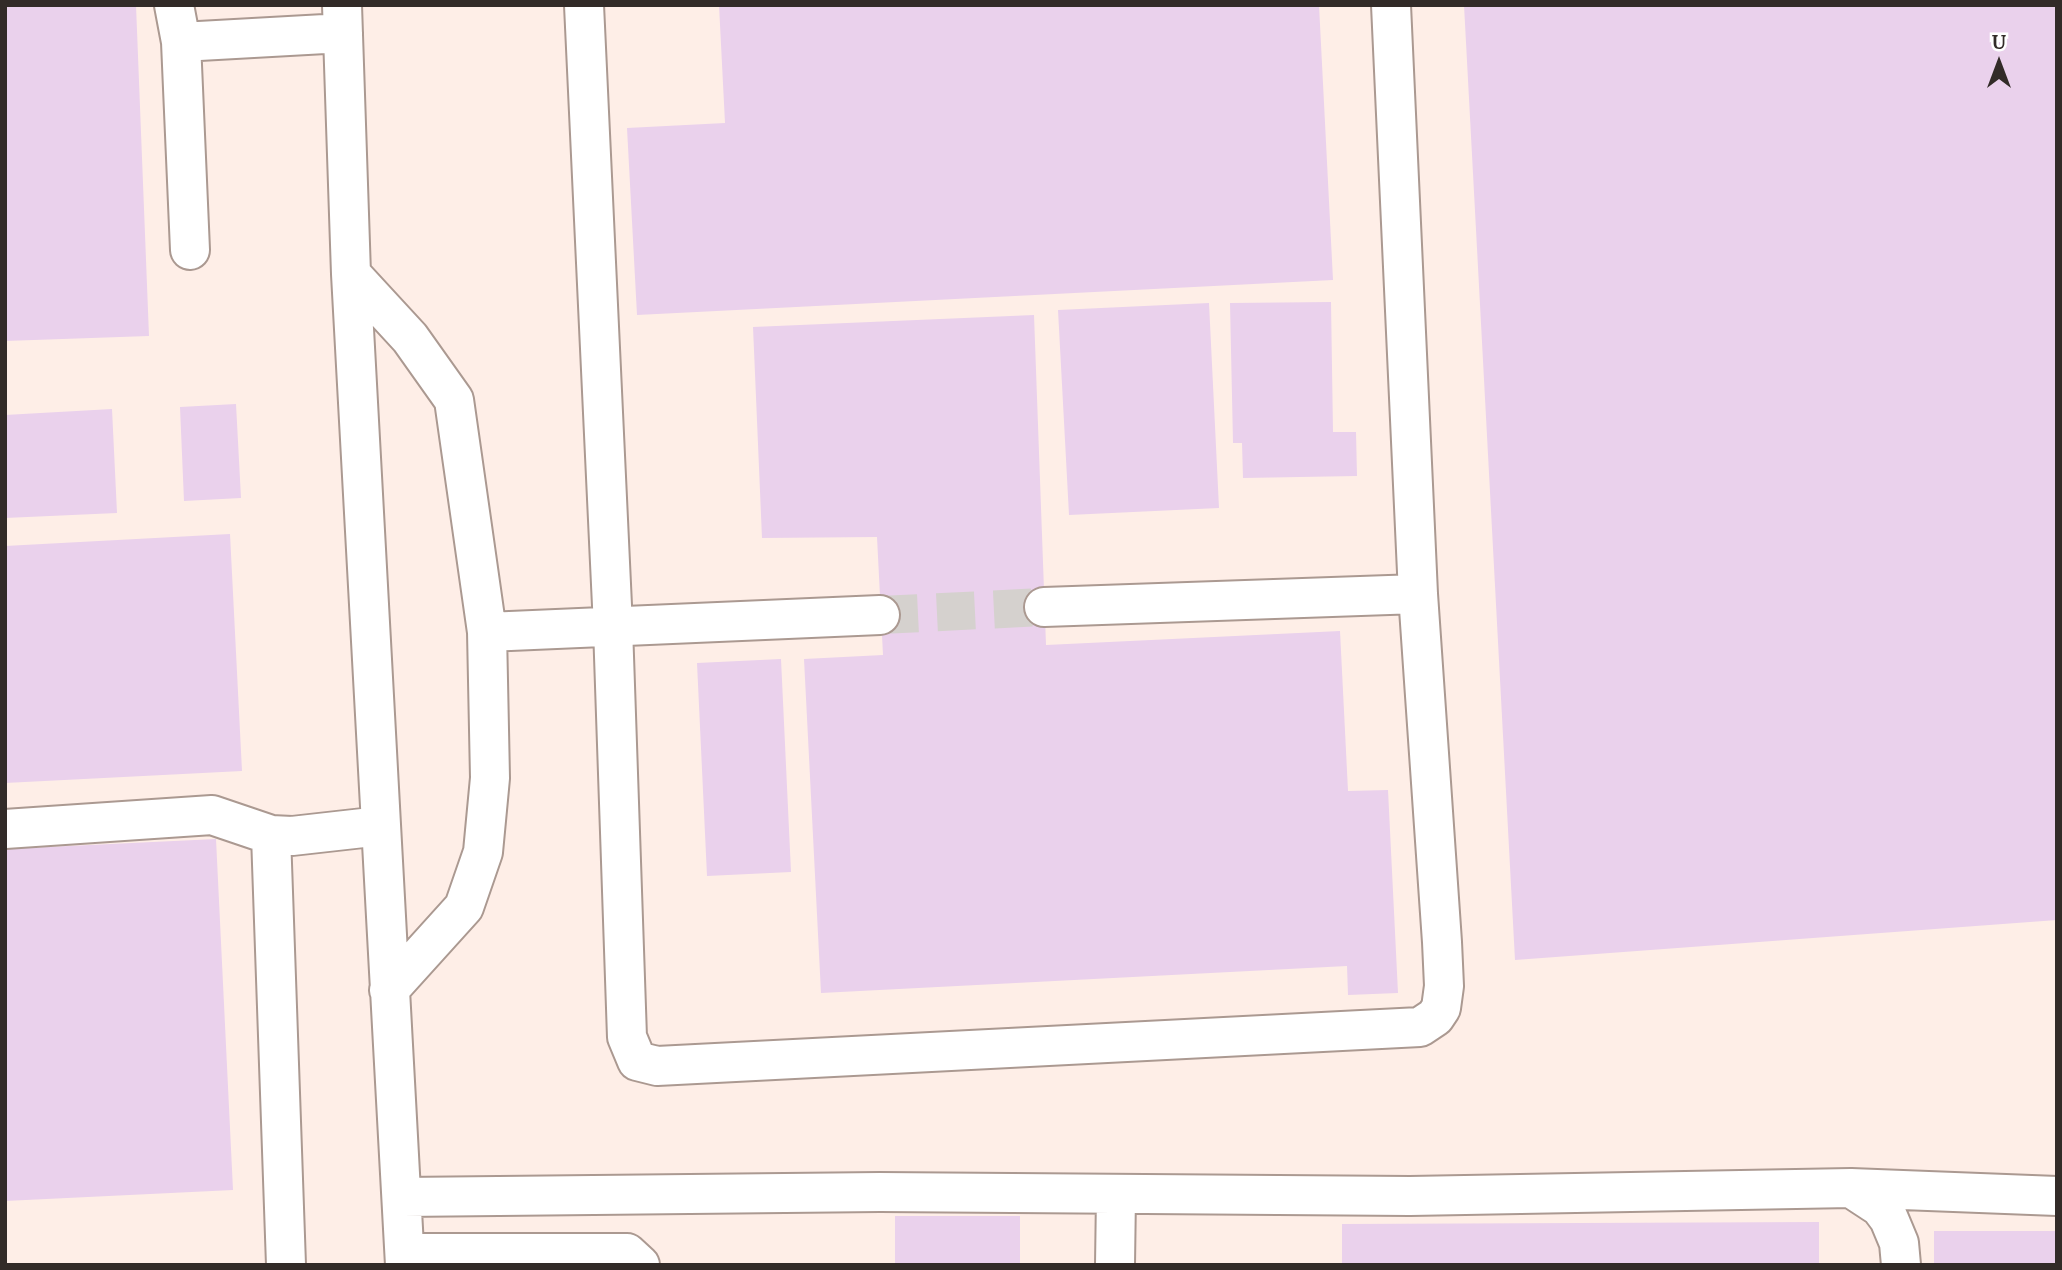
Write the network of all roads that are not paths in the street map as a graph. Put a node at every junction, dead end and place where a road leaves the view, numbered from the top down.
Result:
1 (174, 5) edge
2 (584, 5) edge
3 (1391, 5) edge
4 (342, 19) edge
5 (181, 42) junction
6 (190, 250) dead end
7 (351, 274) junction
8 (1419, 594) junction
9 (1045, 607) tunnel mouth
10 (880, 615) tunnel mouth
11 (612, 627) junction
12 (487, 632) junction
13 (381, 826) junction
14 (5, 829) edge
15 (271, 835) junction
16 (390, 990) junction
17 (1851, 1188) junction
18 (1116, 1195) junction
19 (2057, 1196) edge
20 (403, 1197) junction
21 (405, 1259) edge
22 (286, 1265) edge
23 (640, 1265) edge
24 (1115, 1265) edge
25 (1901, 1265) edge

1 - 5 street
2 - 11 street
3 - 8 street
4 - 5 street
4 - 7 street
5 - 6 street
7 - 12 street
7 - 13 street
8 - 9 street
8 - 11 street
10 - 11 street
11 - 12 street
12 - 16 street
13 - 15 street
13 - 16 street
14 - 15 street
15 - 22 street
16 - 20 street
17 - 18 street
17 - 19 street
17 - 25 street
18 - 20 street
18 - 24 street
20 - 21 street
21 - 23 street

